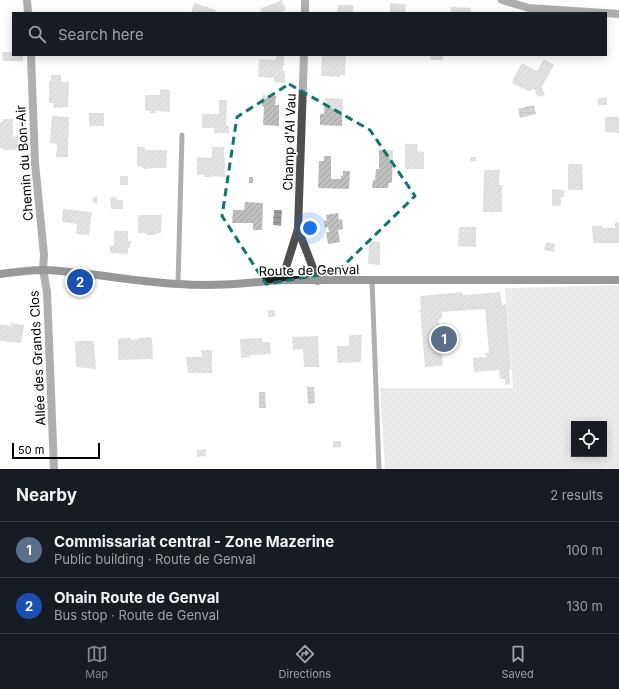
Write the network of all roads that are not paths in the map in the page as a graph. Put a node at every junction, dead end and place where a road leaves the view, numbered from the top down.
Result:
1 (27, 0) edge
2 (305, 0) edge
3 (502, 0) edge
4 (28, 12) edge
5 (305, 12) edge
6 (590, 12) edge
7 (607, 13) edge
8 (619, 14) edge
9 (31, 56) edge
10 (304, 56) edge
11 (182, 135) dead end
12 (298, 229) junction
13 (43, 270) junction
14 (0, 274) edge
15 (282, 280) junction
16 (318, 280) junction
17 (372, 280) junction
18 (619, 280) edge
19 (178, 284) junction
20 (54, 469) edge
21 (379, 469) edge

1 - 4 street
2 - 5 street
3 - 6 street
7 - 8 street
9 - 13 street, Chemin du Bon-Air
10 - 12 street, Champ d'Al Vau
11 - 19 lane
12 - 15 street, Champ d'Al Vau
12 - 16 street, Champ d'Al Vau
13 - 14 main road, Route de Genval
13 - 19 main road, Route de Genval
13 - 20 street, Allée des Grands Clos
15 - 16 main road, Route de Genval
15 - 19 main road, Route de Genval
16 - 17 main road, Route de Genval
17 - 18 main road, Route de Genval
17 - 21 lane

